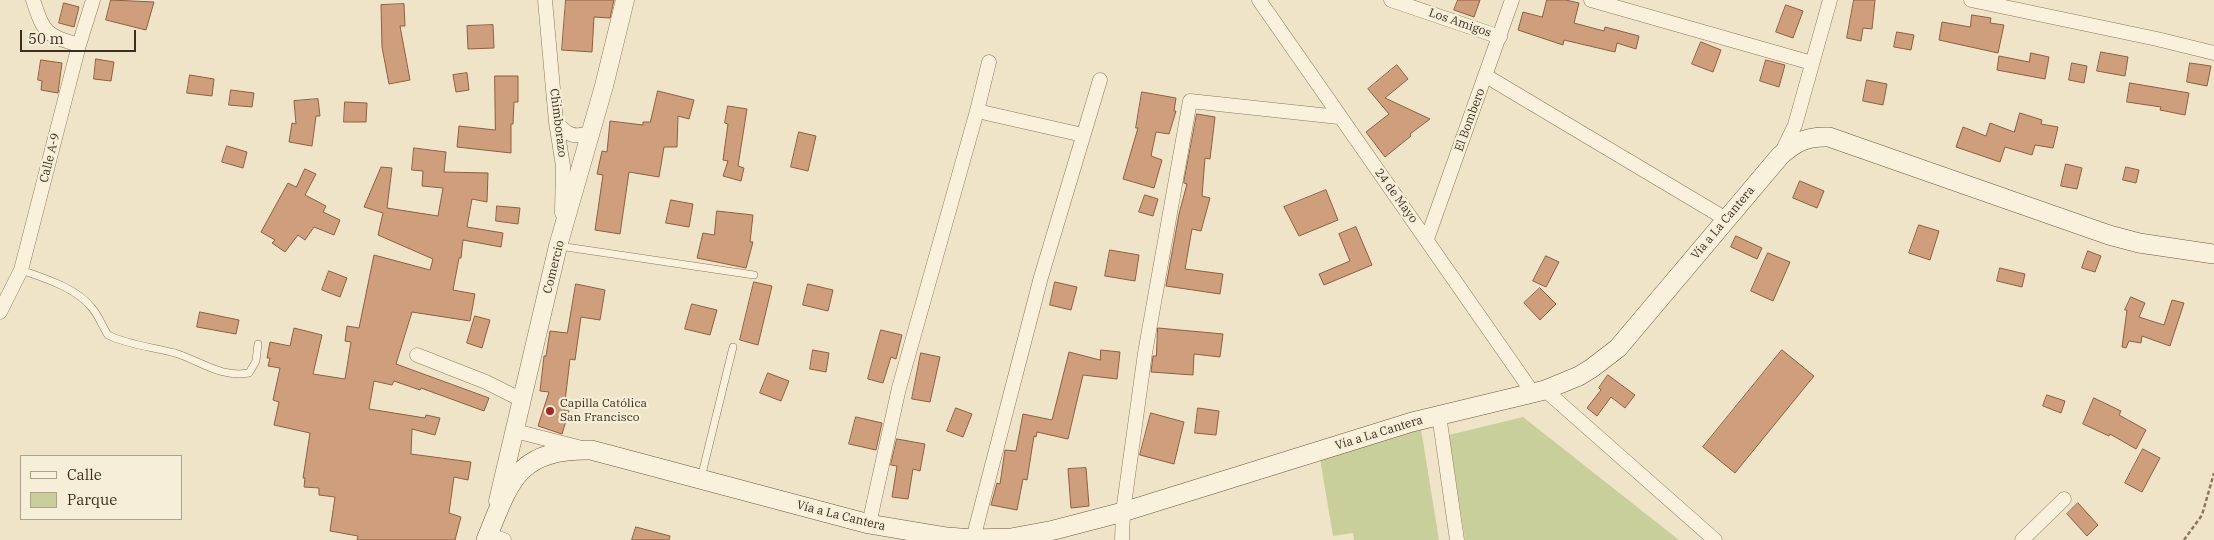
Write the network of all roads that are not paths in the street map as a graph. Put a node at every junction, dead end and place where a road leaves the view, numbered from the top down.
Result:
1 (33, 0) edge
2 (93, 0) edge
3 (544, 0) edge
4 (625, 0) edge
5 (1259, 0) edge
6 (1391, 0) edge
7 (1512, 0) edge
8 (1591, 0) edge
9 (1830, 0) edge
10 (1971, 0) edge
11 (1500, 37) junction
12 (79, 46) junction
13 (2214, 53) edge
14 (989, 62) dead end
15 (1812, 63) junction
16 (1486, 76) junction
17 (1100, 80) dead end
18 (978, 111) junction
19 (1339, 117) junction
20 (556, 122) junction
21 (1795, 125) junction
22 (591, 132) junction
23 (1083, 135) junction
24 (1828, 137) junction
25 (1780, 156) junction
26 (1726, 219) junction
27 (1427, 238) junction
28 (558, 246) junction
29 (2214, 254) edge
30 (21, 270) junction
31 (754, 275) dead end
32 (0, 312) edge
33 (258, 344) dead end
34 (733, 347) dead end
35 (417, 354) dead end
36 (1539, 392) junction
37 (522, 400) junction
38 (1439, 416) junction
39 (515, 431) junction
40 (590, 450) junction
41 (701, 478) junction
42 (2064, 499) dead end
43 (1123, 512) junction
44 (869, 524) junction
45 (493, 538) edge
46 (973, 539) edge
47 (1122, 540) edge
48 (1457, 540) edge
49 (1715, 540) edge
50 (2022, 540) edge

1 - 12 street
2 - 12 street, Calle A-9
3 - 20 street, Chimborazo
4 - 22 street, Comercio
5 - 19 street, 24 de Mayo
6 - 11 street, Los Amigos
7 - 11 street, El Bombero
8 - 15 street
9 - 15 street
10 - 13 street
11 - 16 street, El Bombero
12 - 30 street, Calle A-9
14 - 18 street
15 - 21 street
16 - 26 street
16 - 27 street, El Bombero
17 - 23 street
18 - 23 street
18 - 44 street
19 - 27 street, 24 de Mayo
19 - 43 street
20 - 22 street
20 - 28 street, Chimborazo
21 - 24 street
21 - 25 street
22 - 28 street, Comercio
23 - 46 street
24 - 25 main road, Vía a La Cantera
24 - 29 main road, Vía a La Cantera
25 - 26 main road, Vía a La Cantera
26 - 36 main road, Vía a La Cantera
27 - 36 street, 24 de Mayo
28 - 31 lane
28 - 37 street, Comercio
30 - 32 street, Calle A-9
30 - 33 lane
34 - 41 lane
35 - 37 street
36 - 38 main road, Vía a La Cantera
36 - 49 street, 24 de Mayo
37 - 39 street, Comercio
38 - 43 main road, Vía a La Cantera
38 - 48 street
39 - 40 street
39 - 45 street, Comercio
40 - 41 main road, Vía a La Cantera
40 - 45 main road, Vía a La Cantera
41 - 44 main road, Vía a La Cantera
42 - 50 street
43 - 46 main road, Vía a La Cantera
43 - 47 street
44 - 46 main road, Vía a La Cantera

